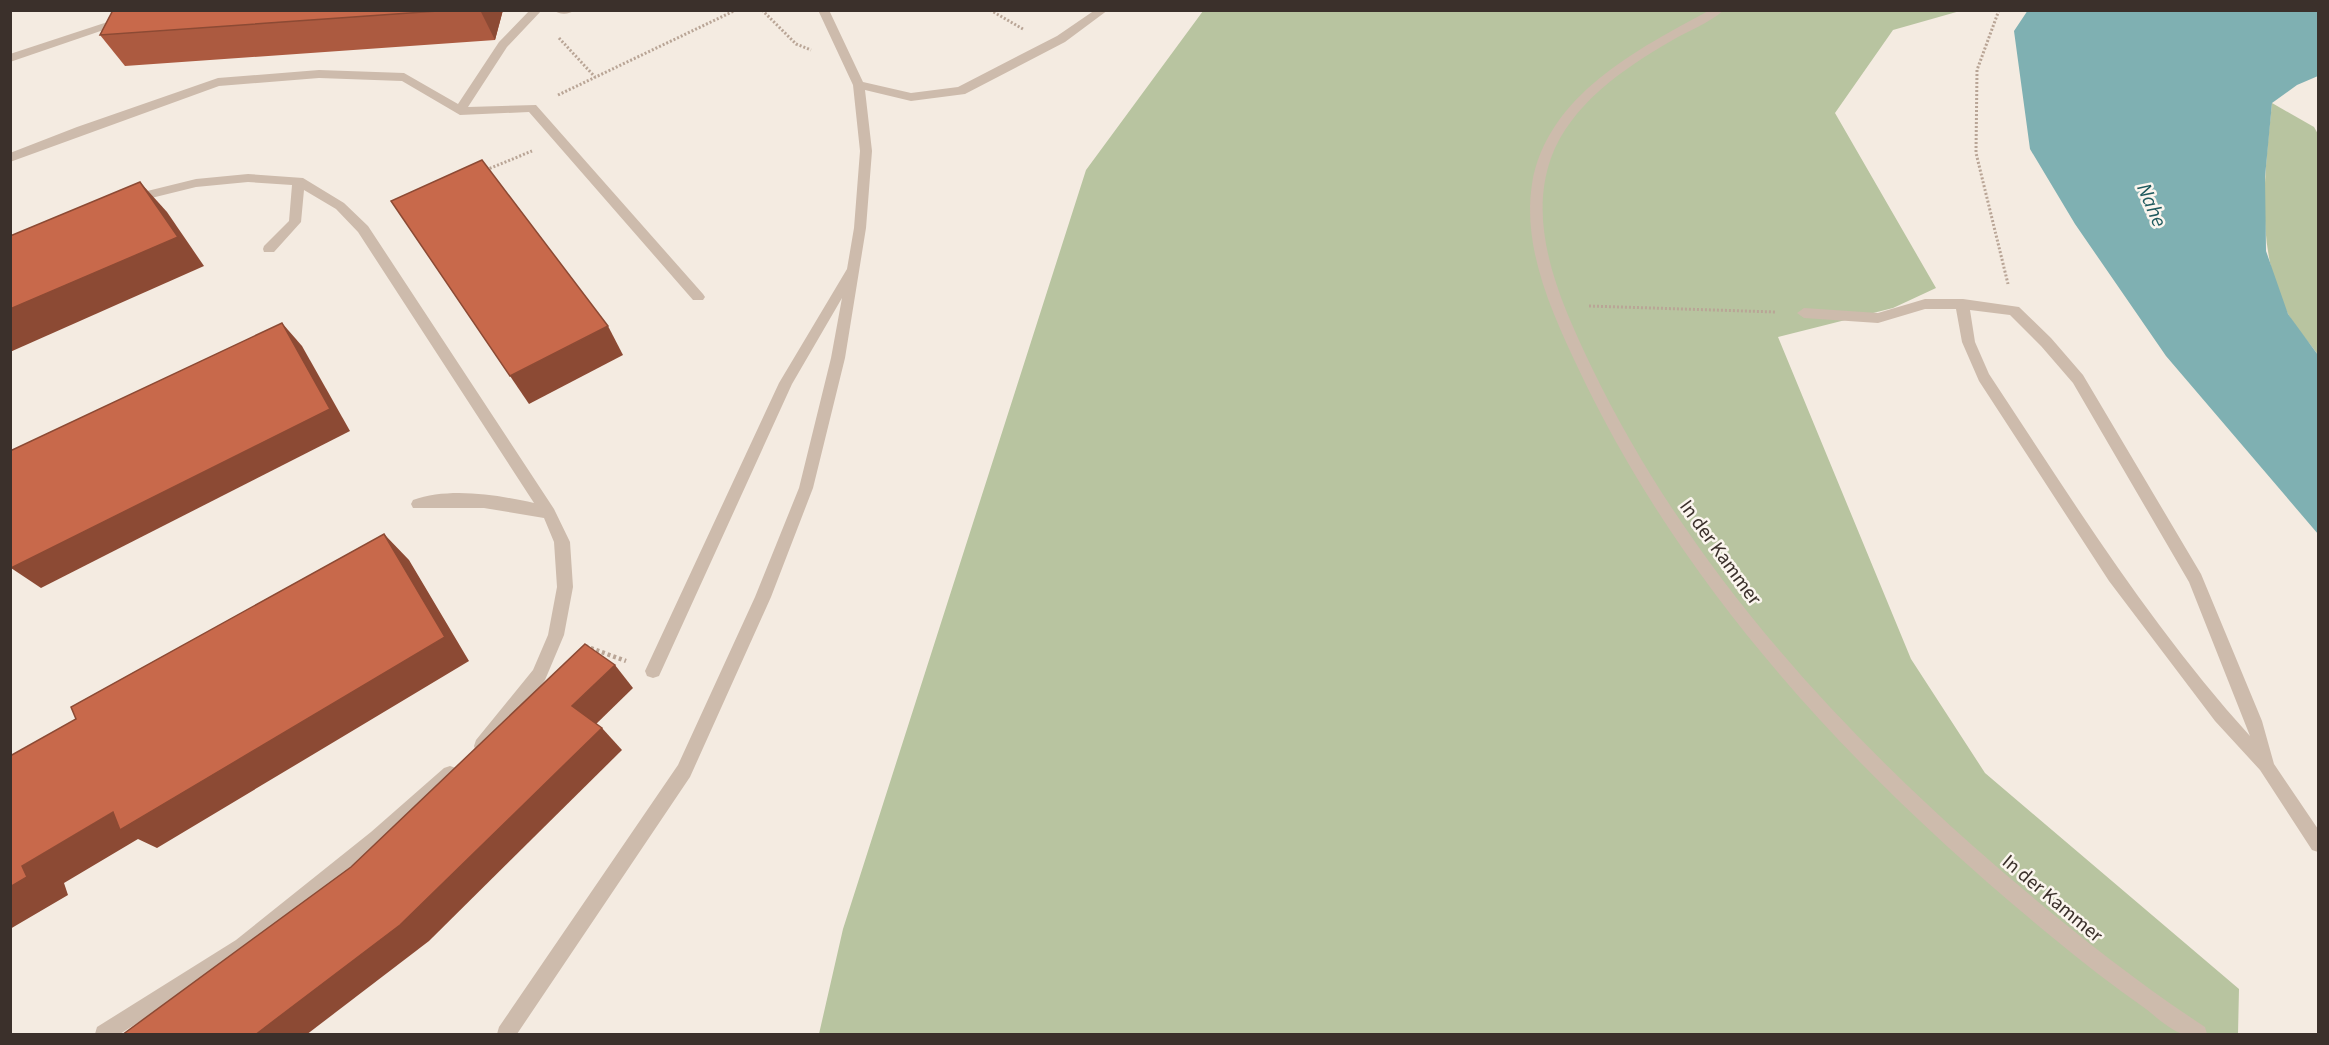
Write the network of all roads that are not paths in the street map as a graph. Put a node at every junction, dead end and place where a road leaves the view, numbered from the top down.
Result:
1 (157, 10) edge
2 (537, 10) edge
3 (559, 10) edge
4 (569, 10) edge
5 (1103, 10) edge
6 (1719, 10) edge
7 (829, 13) edge
8 (10, 58) edge
9 (859, 85) junction
10 (460, 111) junction
11 (10, 158) edge
12 (299, 181) junction
13 (121, 202) edge
14 (270, 249) dead end
15 (855, 261) junction
16 (698, 297) dead end
17 (1963, 304) junction
18 (1804, 313) road end
19 (418, 504) dead end
20 (549, 513) junction
21 (653, 671) road end
22 (2266, 767) junction
23 (2319, 844) edge
24 (104, 1035) edge
25 (506, 1035) edge
26 (2198, 1035) edge

1 - 8 street
2 - 10 street
3 - 4 street
5 - 9 street
6 - 26 street, In der Kammer
7 - 9 street
9 - 15 street
10 - 11 street
10 - 16 street
12 - 13 street
12 - 14 street
12 - 20 street
15 - 21 street
15 - 25 street
17 - 18 street
17 - 22 street
17 - 22 street
19 - 20 street
20 - 24 street
22 - 23 street

